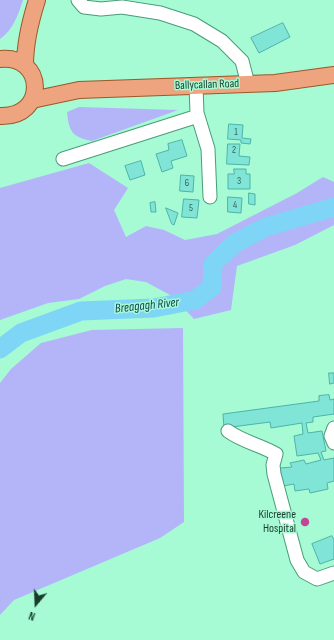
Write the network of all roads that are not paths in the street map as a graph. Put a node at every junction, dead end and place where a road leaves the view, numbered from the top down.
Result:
1 (36, 0) edge
2 (78, 0) edge
3 (28, 30) junction
4 (0, 58) edge
5 (25, 65) junction
6 (334, 76) edge
7 (35, 82) junction
8 (248, 84) junction
9 (196, 86) junction
10 (79, 90) junction
11 (32, 100) junction
12 (198, 116) junction
13 (3, 120) edge
14 (63, 159) dead end
15 (210, 197) dead end
16 (334, 428) edge
17 (228, 431) dead end
18 (334, 443) edge
19 (334, 573) edge

1 - 3 main road
2 - 8 street
3 - 4 main road
3 - 5 main road
4 - 5 main road
5 - 7 main road
6 - 8 main road, Ballycallan Road
7 - 10 main road, Ballycallan Road
7 - 11 main road
8 - 9 main road, Ballycallan Road
9 - 10 main road, Ballycallan Road
9 - 12 street
10 - 11 main road, Ballycallan Road
11 - 13 main road
12 - 14 street
12 - 15 street
16 - 18 street
17 - 19 street

